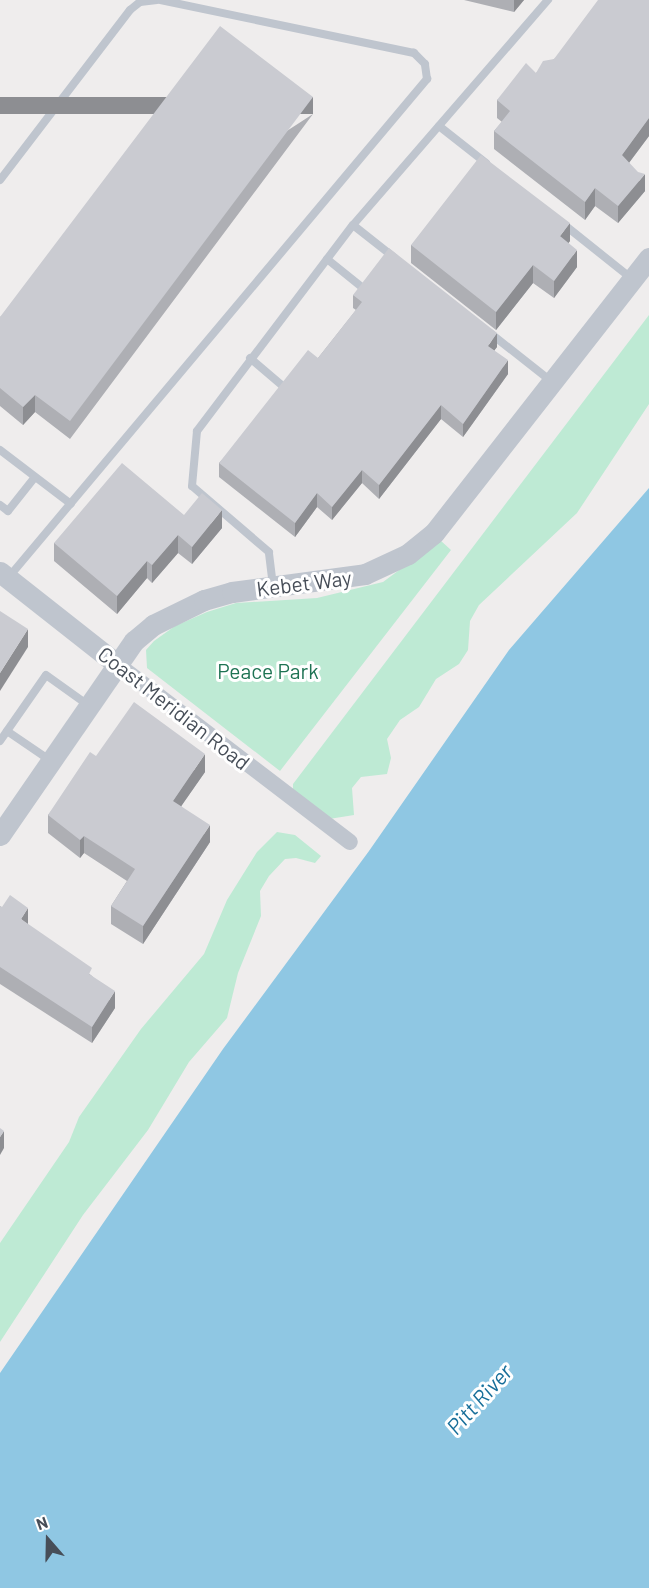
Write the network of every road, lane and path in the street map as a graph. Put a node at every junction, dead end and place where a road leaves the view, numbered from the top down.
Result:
1 (158, 0) edge
2 (548, 0) edge
3 (439, 126) junction
4 (494, 170) edge
5 (0, 180) edge
6 (550, 213) edge
7 (353, 225) junction
8 (649, 258) edge
9 (327, 259) junction
10 (408, 268) edge
11 (633, 279) junction
12 (363, 288) edge
13 (480, 325) edge
14 (250, 358) junction
15 (553, 383) junction
16 (284, 387) edge
17 (0, 450) edge
18 (35, 477) junction
19 (0, 504) edge
20 (71, 504) junction
21 (4, 575) edge
22 (273, 587) junction
23 (117, 664) junction
24 (89, 706) junction
25 (7, 731) junction
26 (0, 741) edge
27 (51, 761) junction
28 (0, 835) edge
29 (350, 842) dead end

1 - 5 lane
1 - 20 lane
2 - 3 lane
3 - 4 lane
3 - 7 lane
6 - 11 lane
7 - 9 lane
7 - 10 lane
8 - 11 street, Kebet Way
9 - 12 lane
9 - 14 lane
11 - 15 street, Kebet Way
13 - 15 lane
14 - 16 lane
14 - 22 lane
15 - 22 street, Kebet Way
17 - 18 lane
18 - 19 lane
18 - 20 lane
20 - 21 lane
21 - 23 street, Coast Meridian Road
22 - 23 street, Kebet Way
23 - 24 street, Kebet Way
23 - 29 street, Coast Meridian Road
24 - 25 lane
24 - 27 street, Kebet Way
25 - 26 lane
25 - 27 lane
27 - 28 street, Kebet Way

